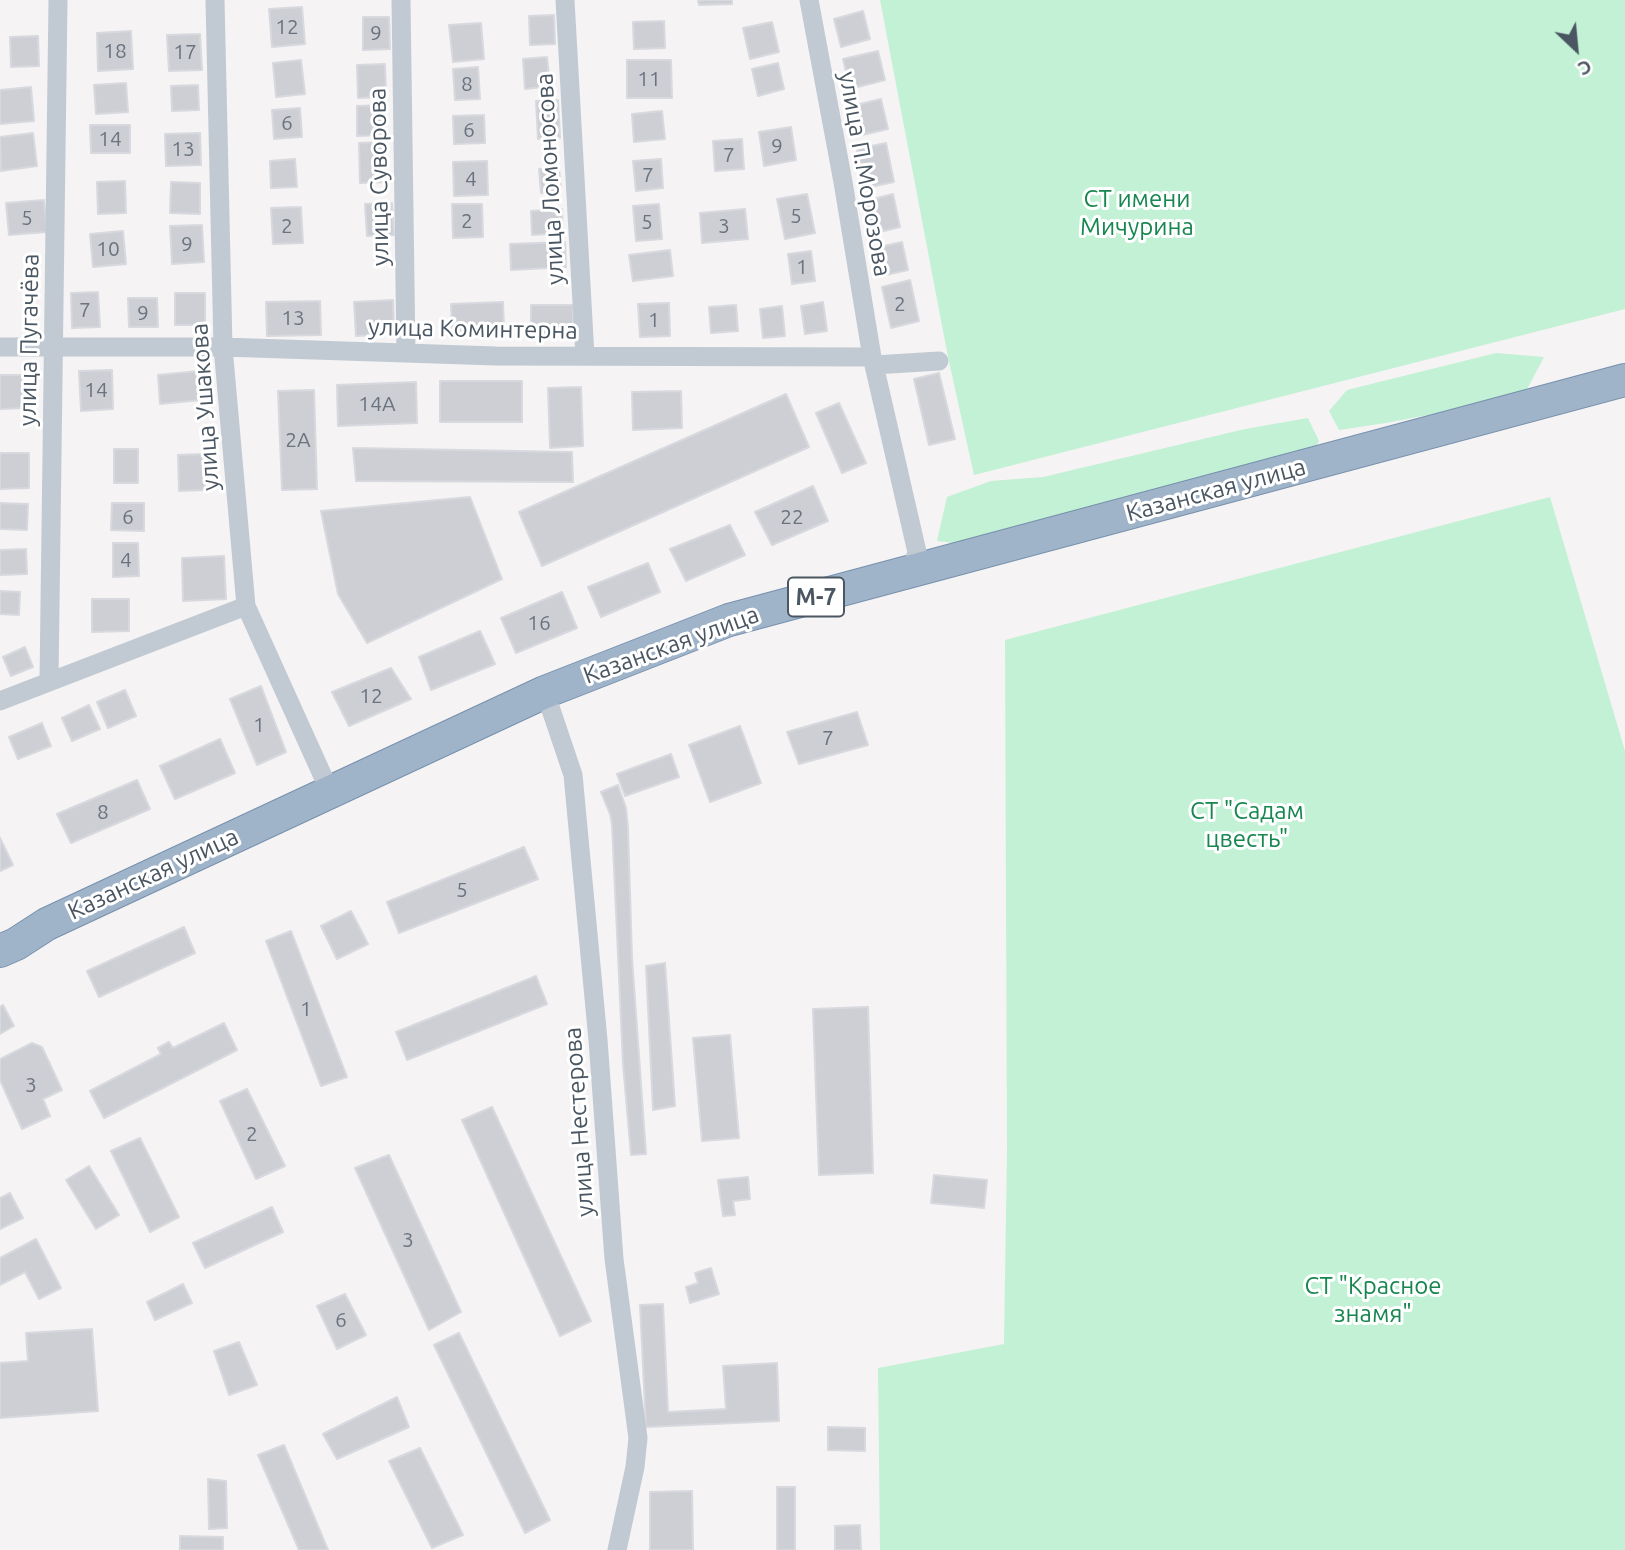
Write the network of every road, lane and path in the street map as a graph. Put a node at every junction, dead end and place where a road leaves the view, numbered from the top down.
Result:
1 (58, 0) edge
2 (215, 0) edge
3 (401, 0) edge
4 (565, 0) edge
5 (808, 0) edge
6 (0, 347) edge
7 (223, 347) junction
8 (54, 348) junction
9 (406, 353) junction
10 (585, 356) junction
11 (873, 361) junction
12 (939, 361) dead end
13 (1625, 380) edge
14 (911, 572) junction
15 (246, 606) junction
16 (49, 681) junction
17 (545, 692) junction
18 (0, 701) edge
19 (330, 792) junction
20 (0, 951) edge
21 (617, 1550) edge

1 - 8 street, улица Пугачёва
2 - 7 street, улица Ушакова
3 - 9 street, улица Суворова
4 - 10 street, улица Ломоносова
5 - 11 street, улица П.Морозова
6 - 8 street, улица Коминтерна
7 - 8 street, улица Коминтерна
7 - 9 street, улица Коминтерна
7 - 15 street, улица Ушакова
8 - 16 street, улица Пугачёва
9 - 10 street, улица Коминтерна
10 - 11 street, улица Коминтерна
11 - 12 street, улица Коминтерна
11 - 14 street, улица П.Морозова
13 - 14 highway, Казанская улица / М-7
14 - 17 highway, Казанская улица / М-7
15 - 16 street
15 - 19 street, улица Ушакова
16 - 18 street
17 - 19 highway, Казанская улица / М-7
17 - 21 street, улица Нестерова
19 - 20 highway, Казанская улица / М-7

